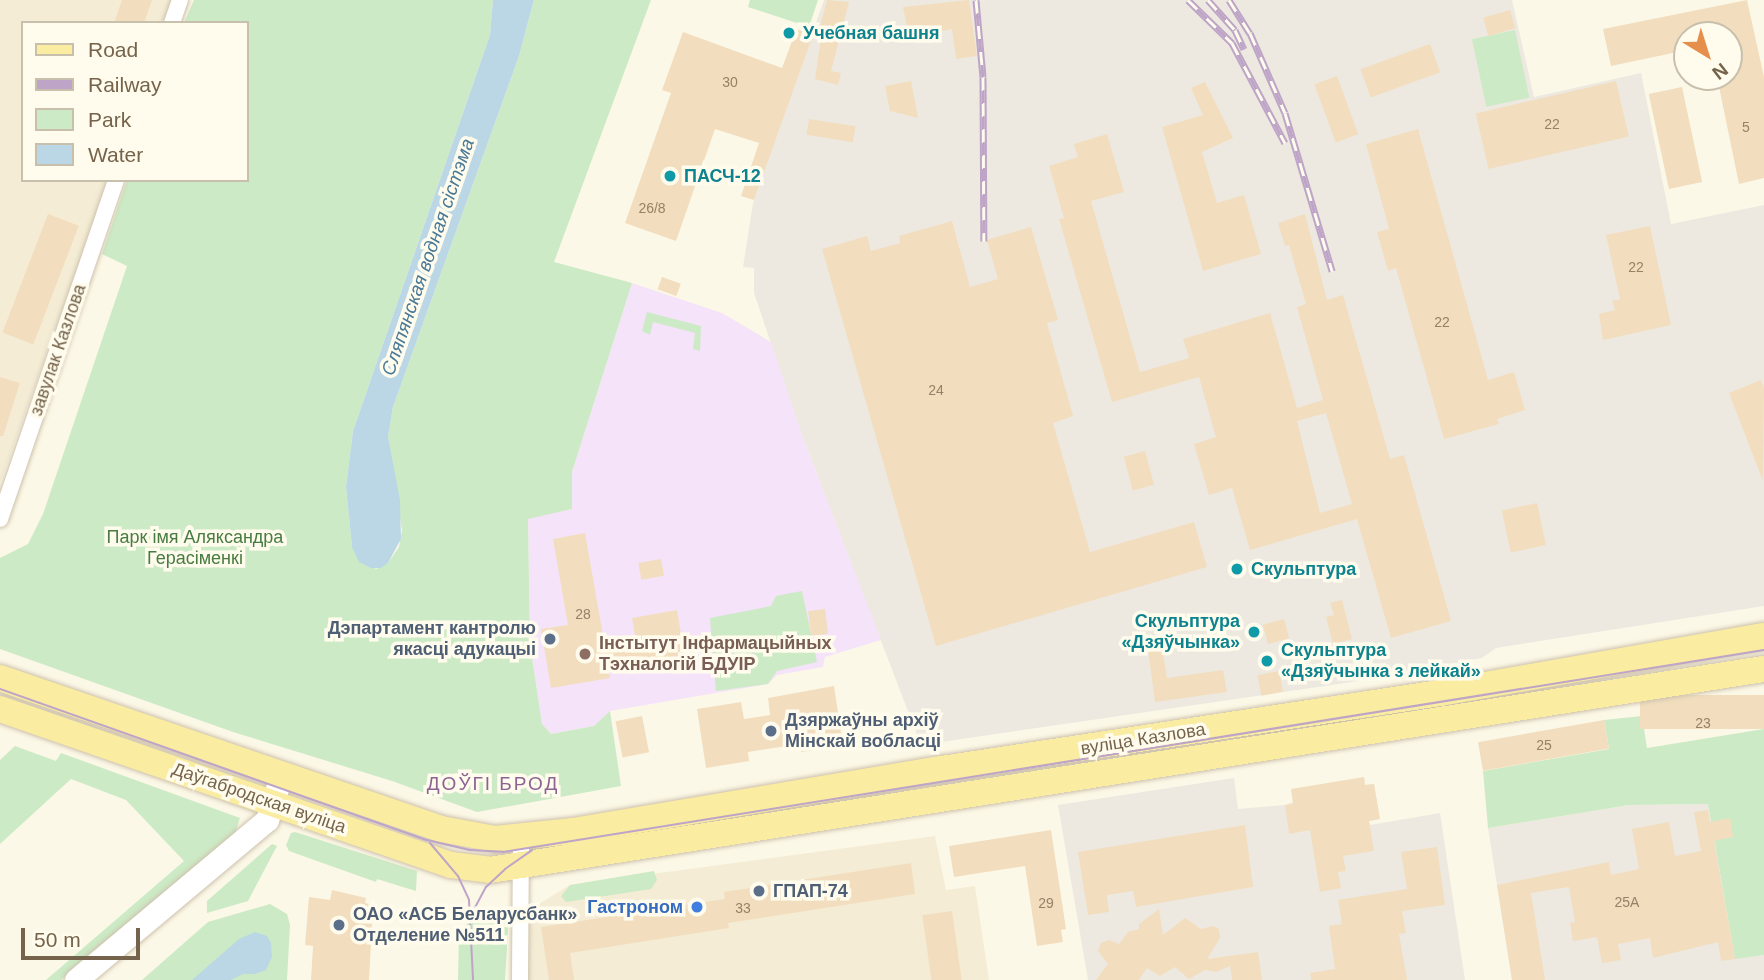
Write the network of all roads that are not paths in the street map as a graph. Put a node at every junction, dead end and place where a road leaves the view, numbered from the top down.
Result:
1 (180, 0) edge
2 (173, 21) edge
3 (115, 182) edge
4 (0, 519) edge
5 (1764, 636) edge
6 (1764, 669) edge
7 (0, 678) edge
8 (0, 709) edge
9 (281, 776) junction
10 (273, 803) junction
11 (521, 838) junction
12 (521, 867) junction
13 (76, 980) edge
14 (520, 980) edge

1 - 2 street
3 - 4 street, завулак Казлова
5 - 11 main road, вуліца Казлова
6 - 12 main road, вуліца Казлова
7 - 9 main road, Даўгабродская вуліца
8 - 10 main road, Даўгабродская вуліца
9 - 10 main road
9 - 11 main road, Даўгабродская вуліца
10 - 12 main road, Даўгабродская вуліца
10 - 13 main road
11 - 12 street
12 - 14 street

